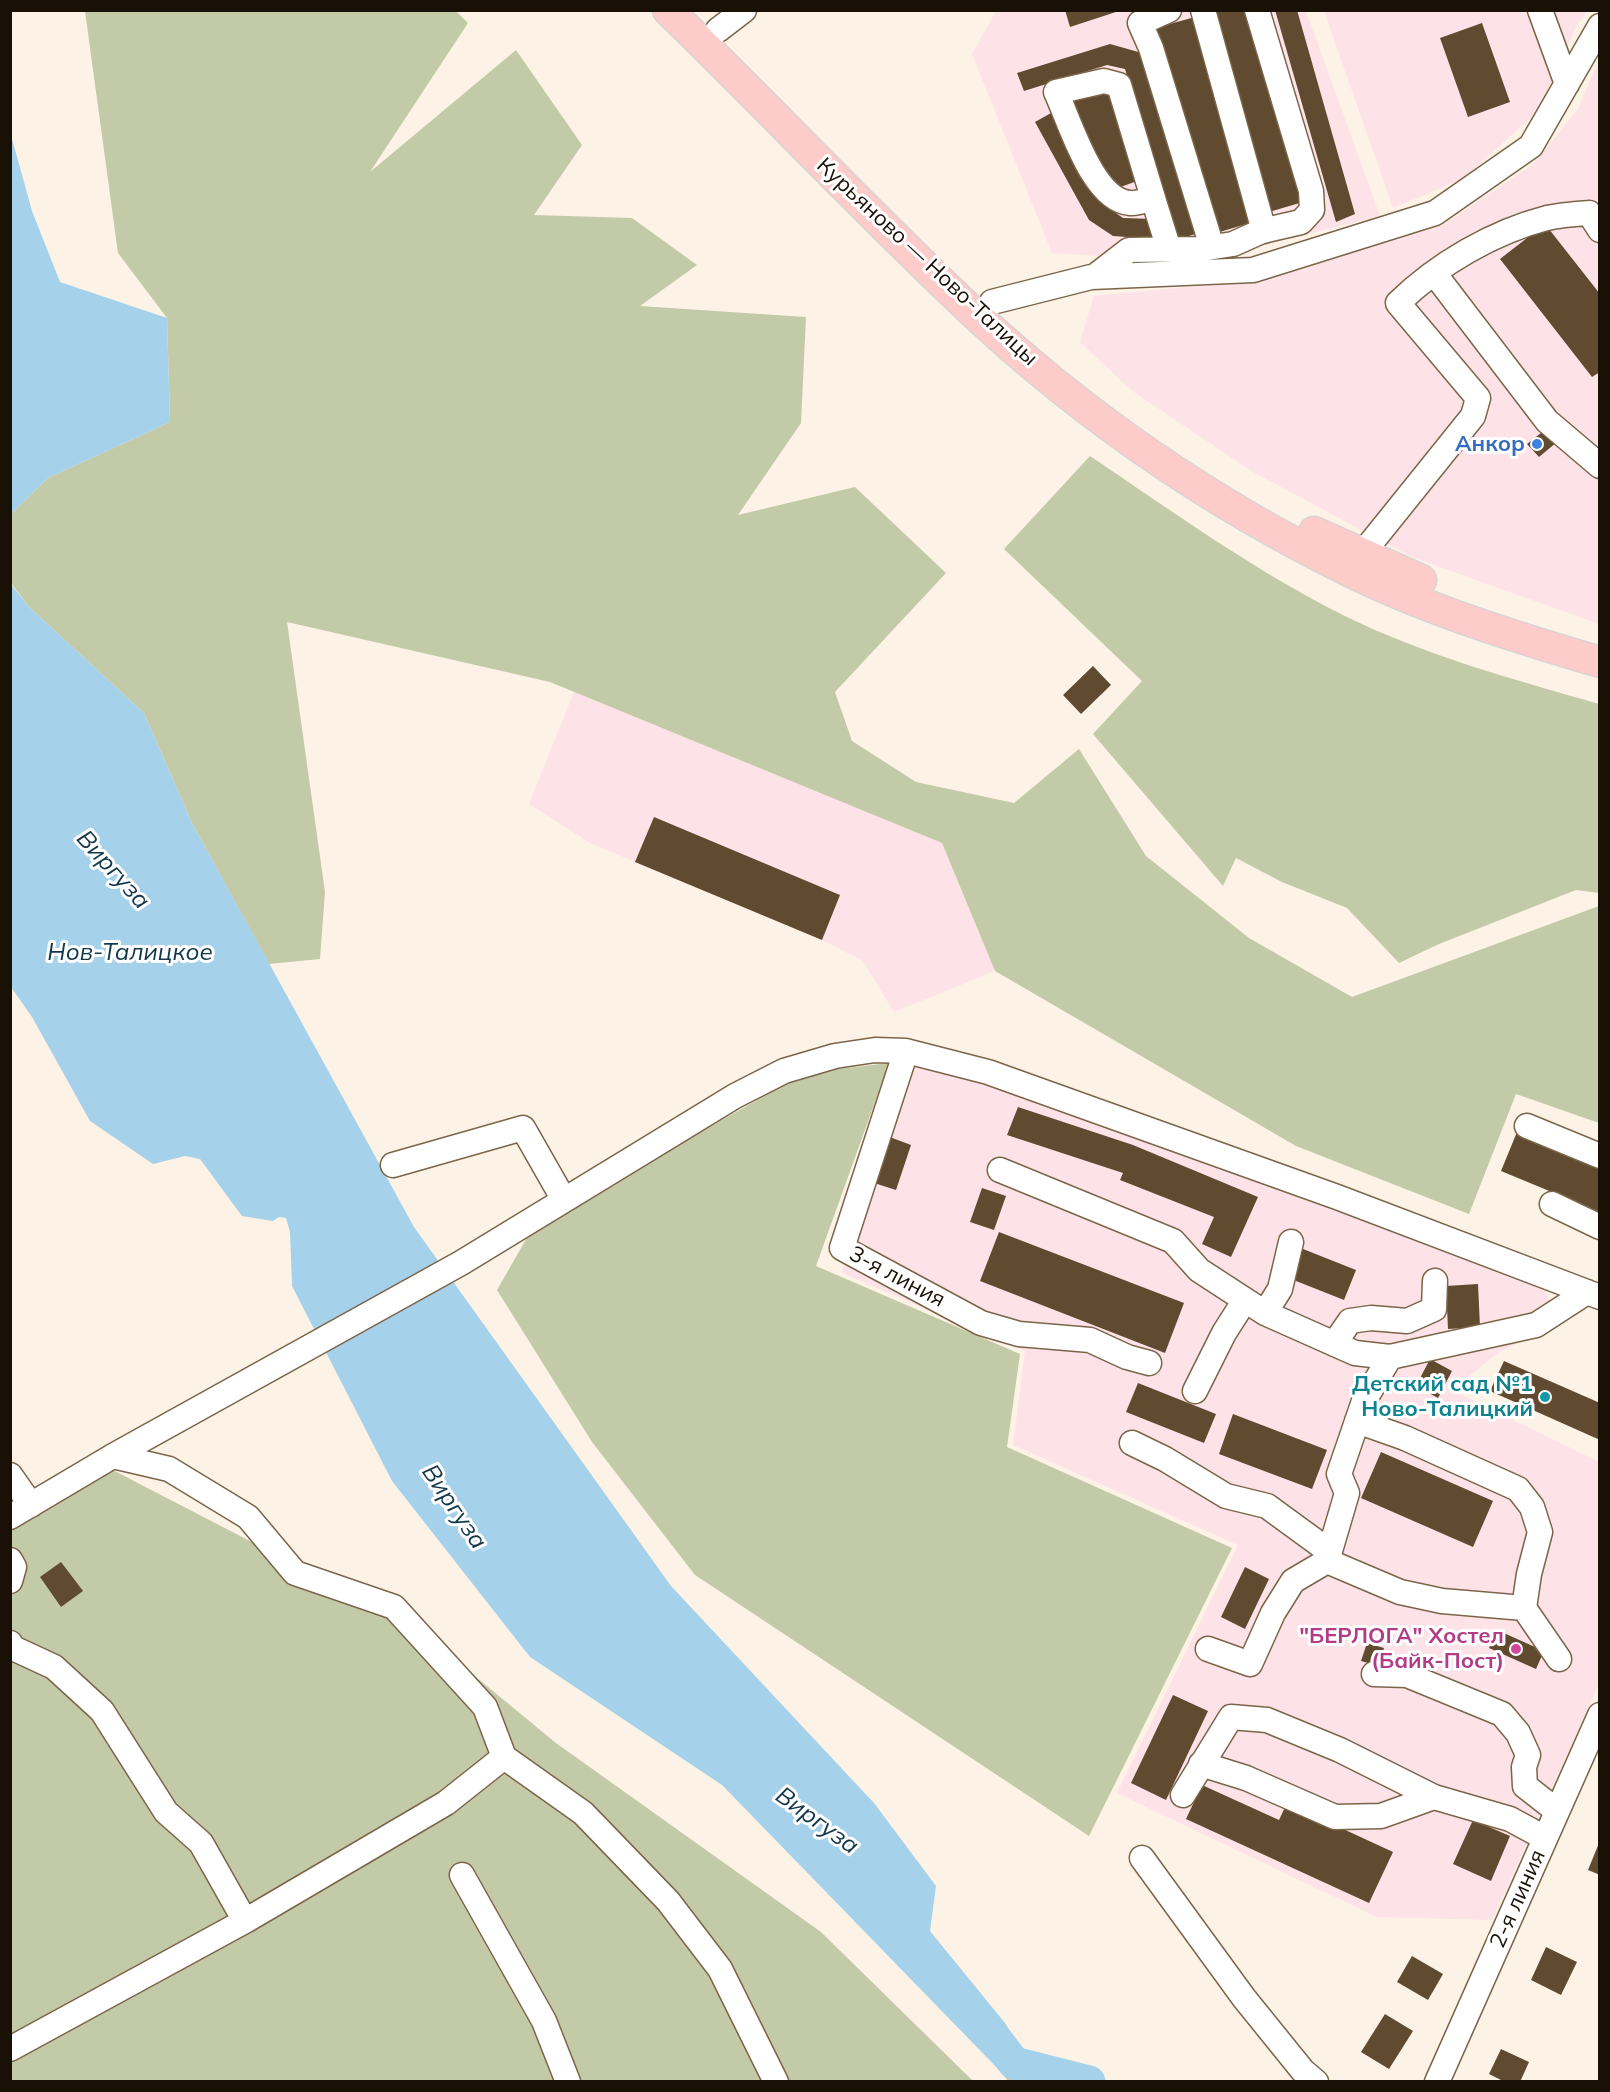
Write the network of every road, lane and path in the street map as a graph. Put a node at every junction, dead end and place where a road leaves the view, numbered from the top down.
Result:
1 (668, 10) edge
2 (744, 10) edge
3 (1169, 10) edge
4 (1203, 10) edge
5 (1257, 10) edge
6 (1540, 10) edge
7 (708, 20) edge
8 (1599, 26) edge
9 (1567, 84) junction
10 (1153, 198) junction
11 (1599, 230) edge
12 (1264, 231) junction
13 (1212, 248) junction
14 (1166, 249) junction
15 (1434, 273) junction
16 (1094, 277) junction
17 (992, 302) junction
18 (1599, 466) edge
19 (1362, 554) junction
20 (1599, 642) edge
21 (1599, 662) edge
22 (906, 1050) junction
23 (1527, 1126) dead end
24 (1599, 1156) edge
25 (393, 1165) dead end
26 (1000, 1170) dead end
27 (564, 1200) junction
28 (1552, 1204) dead end
29 (1599, 1227) edge
30 (1292, 1242) dead end
31 (1436, 1281) dead end
32 (1593, 1294) edge
33 (1245, 1300) junction
34 (1265, 1313) junction
35 (1334, 1344) junction
36 (1389, 1357) junction
37 (1149, 1363) dead end
38 (1195, 1391) dead end
39 (1357, 1421) junction
40 (1132, 1443) dead end
41 (113, 1456) junction
42 (10, 1475) edge
43 (31, 1505) junction
44 (10, 1517) edge
45 (1329, 1557) junction
46 (10, 1560) edge
47 (10, 1581) edge
48 (1524, 1608) junction
49 (10, 1643) edge
50 (1209, 1649) dead end
51 (1559, 1659) dead end
52 (1374, 1674) dead end
53 (1599, 1715) edge
54 (504, 1757) junction
55 (1201, 1764) junction
56 (1183, 1795) dead end
57 (1434, 1797) junction
58 (1557, 1811) junction
59 (1545, 1838) junction
60 (1142, 1858) dead end
61 (462, 1875) dead end
62 (245, 1921) junction
63 (10, 2049) edge
64 (568, 2082) edge
65 (776, 2082) edge
66 (1316, 2082) edge
67 (1437, 2082) edge

1 - 21 main road, Курьяново — Ново-Талицы
2 - 7 street
3 - 13 street
4 - 12 street
5 - 12 street
6 - 9 street
7 - 17 main road, Курьяново — Ново-Талицы
8 - 9 street
9 - 16 street
10 - 10 street
10 - 14 street
11 - 15 street
12 - 13 street
13 - 14 street
14 - 16 street
15 - 18 street
15 - 19 street
16 - 17 street
17 - 19 main road, Курьяново — Ново-Талицы
19 - 20 main road, Курьяново — Ново-Талицы
22 - 27 street
22 - 32 street
22 - 37 street, 3-я линия
23 - 24 street
25 - 27 street
26 - 33 street
27 - 41 street
28 - 29 street
30 - 34 street
31 - 35 street
32 - 36 street
33 - 34 street
33 - 38 street
34 - 35 street
35 - 36 street
36 - 39 street
39 - 45 street
39 - 48 street
40 - 45 street
41 - 43 street
41 - 54 street
42 - 43 street
43 - 44 street
45 - 48 street
45 - 50 street
46 - 47 street
48 - 51 street
49 - 62 street
52 - 58 street
53 - 58 street, 2-я линия
54 - 62 street
54 - 65 street
55 - 56 street
55 - 57 street
55 - 57 street
57 - 59 street
58 - 59 street, 2-я линия
59 - 67 street, 2-я линия
60 - 66 street
61 - 64 street
62 - 63 street

